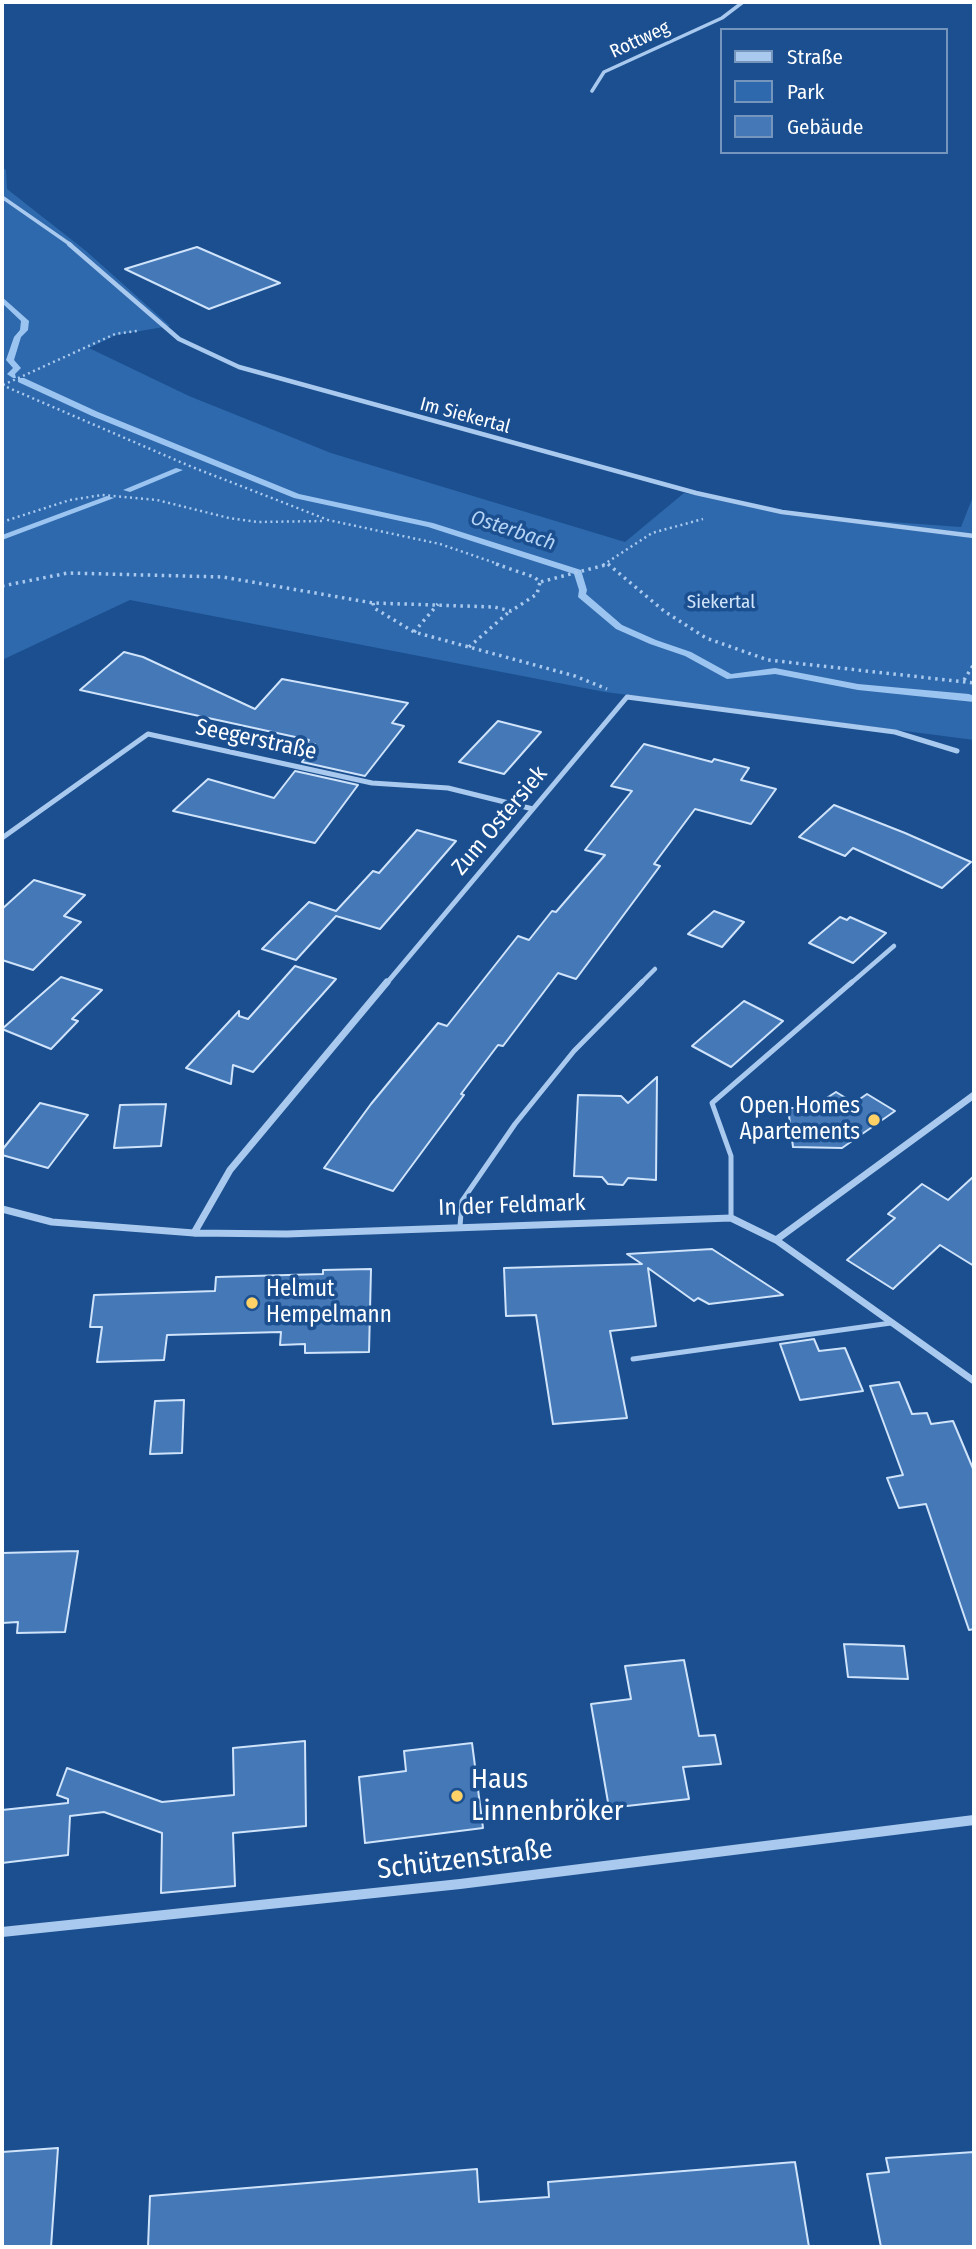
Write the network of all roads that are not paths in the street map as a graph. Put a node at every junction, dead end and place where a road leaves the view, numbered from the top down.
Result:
1 (743, 2) edge
2 (592, 91) dead end
3 (2, 197) edge
4 (974, 536) edge
5 (957, 751) dead end
6 (533, 809) junction
7 (2, 838) edge
8 (894, 946) dead end
9 (655, 969) dead end
10 (974, 1095) edge
11 (2, 1209) edge
12 (731, 1219) junction
13 (460, 1226) junction
14 (194, 1233) junction
15 (776, 1240) junction
16 (891, 1323) junction
17 (634, 1359) dead end
18 (974, 1381) edge
19 (974, 1821) edge
20 (2, 1932) edge

1 - 2 street, Rottweg
3 - 4 street, Im Siekertal
5 - 6 street, Zum Ostersiek
6 - 7 street, Seegerstraße
6 - 14 street, Zum Ostersiek
8 - 12 lane
9 - 13 lane
10 - 15 street
11 - 14 street, In der Feldmark
12 - 13 street, In der Feldmark
12 - 15 street, In der Feldmark
13 - 14 street, In der Feldmark
15 - 16 street, In der Feldmark
16 - 17 lane
16 - 18 street, In der Feldmark
19 - 20 street, Schützenstraße

